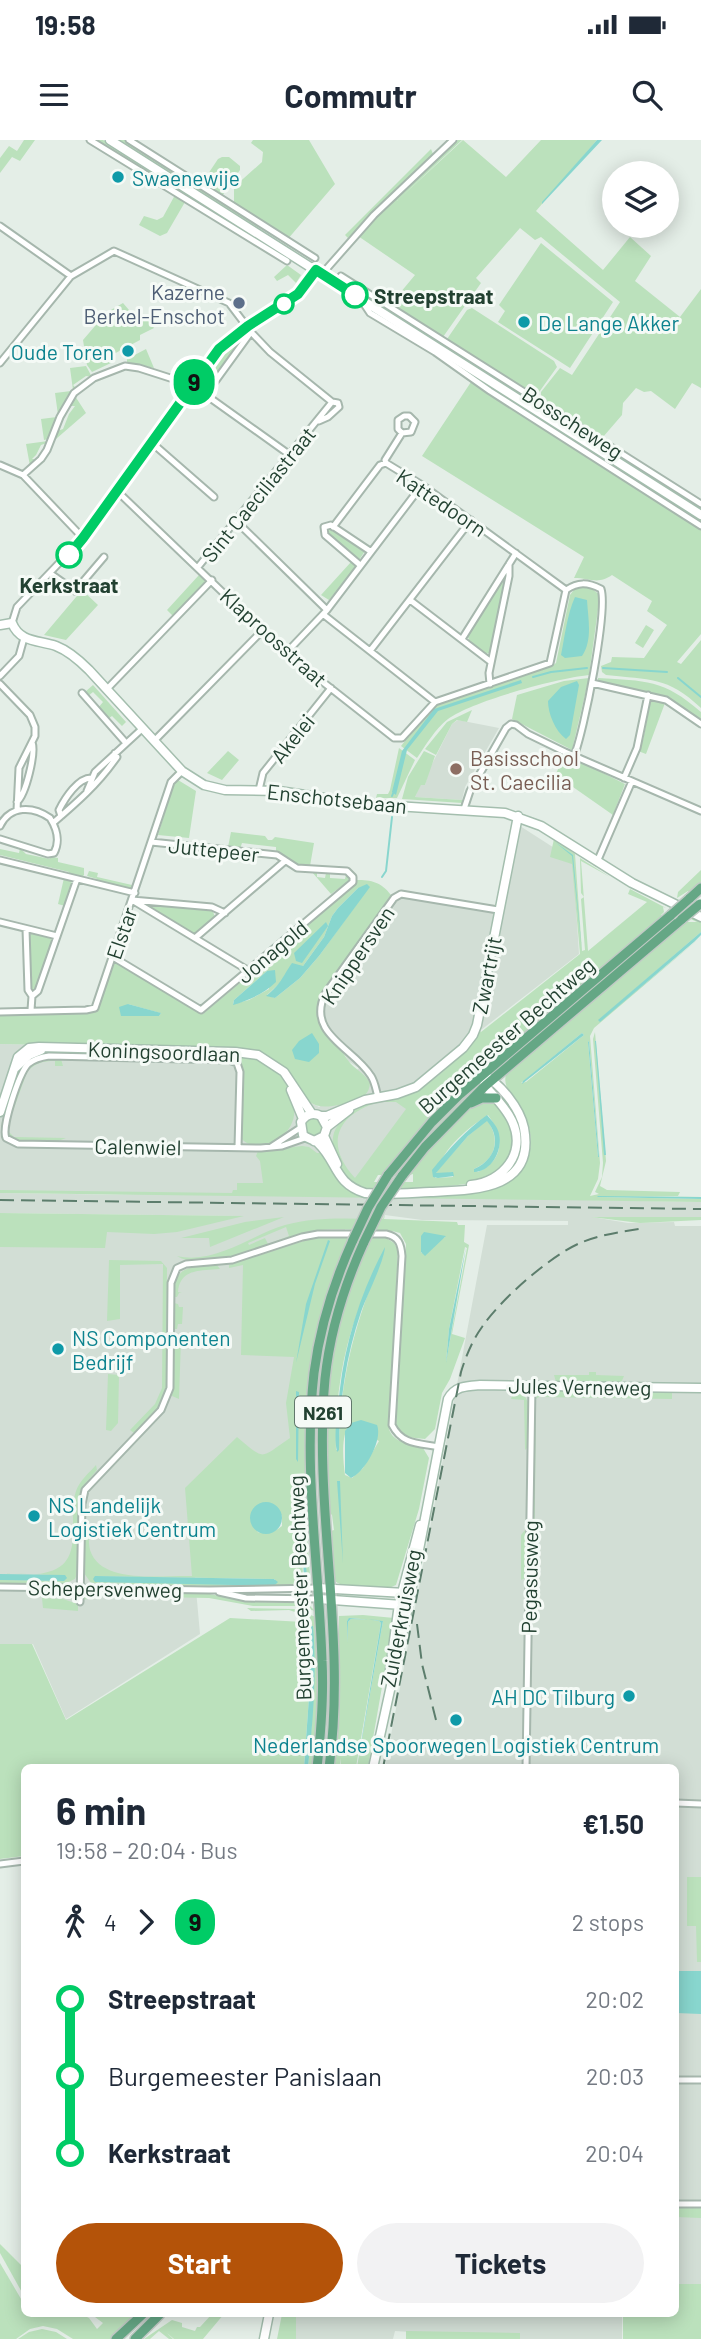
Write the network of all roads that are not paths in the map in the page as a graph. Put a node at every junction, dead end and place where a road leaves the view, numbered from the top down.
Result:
1 (90, 140) edge
2 (110, 140) edge
3 (130, 140) edge
4 (453, 140) edge
5 (0, 226) edge
6 (259, 233) junction
7 (315, 258) dead end
8 (287, 261) dead end
9 (319, 272) junction
10 (71, 276) junction
11 (341, 276) dead end
12 (360, 299) junction
13 (249, 329) junction
14 (442, 344) junction
15 (0, 363) edge
16 (192, 385) junction
17 (206, 394) junction
18 (402, 433) dead end
19 (151, 442) junction
20 (290, 455) junction
21 (612, 458) junction
22 (386, 463) junction
23 (0, 465) edge
24 (607, 467) junction
25 (23, 475) junction
26 (422, 485) junction
27 (117, 491) junction
28 (214, 497) dead end
29 (701, 505) edge
30 (701, 515) edge
31 (471, 520) junction
32 (236, 521) junction
33 (333, 527) junction
34 (701, 527) edge
35 (83, 538) junction
36 (370, 551) junction
37 (516, 553) junction
38 (104, 557) dead end
39 (509, 564) junction
40 (360, 565) junction
41 (198, 567) junction
42 (51, 574) junction
43 (212, 580) junction
44 (566, 590) junction
45 (410, 600) junction
46 (325, 612) junction
47 (12, 623) junction
48 (0, 625) edge
49 (262, 631) junction
50 (24, 638) junction
51 (462, 639) junction
52 (370, 651) junction
53 (286, 653) junction
54 (491, 662) junction
55 (0, 676) edge
56 (592, 683) junction
57 (0, 684) edge
58 (490, 684) junction
59 (331, 688) junction
60 (107, 689) junction
61 (82, 693) dead end
62 (648, 695) junction
63 (435, 702) junction
64 (701, 724) edge
65 (143, 728) junction
66 (154, 741) junction
67 (32, 742) junction
68 (126, 743) junction
69 (115, 753) junction
70 (575, 756) junction
71 (182, 771) junction
72 (91, 778) junction
73 (624, 778) junction
74 (632, 781) junction
75 (259, 790) junction
76 (87, 791) junction
77 (17, 802) junction
78 (464, 809) junction
79 (17, 810) junction
80 (701, 811) edge
81 (61, 816) junction
82 (518, 816) junction
83 (53, 823) junction
84 (0, 824) edge
85 (0, 839) edge
86 (151, 842) junction
87 (277, 855) joint
88 (0, 860) edge
89 (285, 861) junction
90 (597, 862) junction
91 (76, 879) junction
92 (701, 888) edge
93 (135, 893) junction
94 (132, 900) junction
95 (701, 904) edge
96 (498, 910) junction
97 (225, 913) junction
98 (701, 916) edge
99 (0, 922) edge
100 (26, 929) junction
101 (57, 936) junction
102 (195, 939) junction
103 (113, 957) junction
104 (249, 971) junction
105 (32, 996) junction
106 (31, 1010) junction
107 (0, 1012) edge
108 (280, 1069) junction
109 (482, 1073) junction
110 (489, 1082) junction
111 (378, 1097) junction
112 (496, 1098) junction
113 (354, 1105) junction
114 (466, 1105) junction
115 (0, 1112) edge
116 (316, 1115) junction
117 (301, 1124) junction
118 (325, 1132) junction
119 (310, 1139) junction
120 (238, 1147) junction
121 (271, 1147) junction
122 (532, 1386) junction
123 (458, 1388) joint
124 (701, 1388) edge
125 (439, 1447) junction
126 (0, 1587) edge
127 (39, 1587) junction
128 (80, 1588) junction
129 (317, 1588) junction
130 (332, 1589) junction
131 (209, 1590) junction
132 (406, 1593) junction
133 (39, 1595) dead end
134 (319, 1599) junction
135 (332, 1600) junction
136 (80, 1602) dead end
137 (404, 1605) junction
138 (317, 1764) edge
139 (329, 1764) edge
140 (374, 1764) edge
141 (526, 1764) edge
142 (679, 1803) edge
143 (701, 1804) edge
144 (21, 1861) edge
145 (0, 1864) edge
146 (679, 2080) edge
147 (701, 2080) edge
148 (679, 2204) edge
149 (701, 2204) edge
150 (140, 2317) edge
151 (157, 2317) edge
152 (268, 2317) edge
153 (116, 2339) edge
154 (135, 2339) edge
155 (264, 2339) edge

1 - 6 street, Bosscheweg
2 - 6 street, Bosscheweg
3 - 6 street, Bosscheweg
4 - 9 street
5 - 10 street
6 - 7 street, Bosscheweg
6 - 8 street, Bosscheweg
6 - 9 street, Bosscheweg
9 - 12 street, Bosscheweg
9 - 13 street
10 - 13 street
10 - 15 street
11 - 14 street, Bosscheweg
12 - 14 street, Bosscheweg
12 - 24 street, Bosscheweg
13 - 16 street
13 - 17 street
13 - 20 street, Sint Caeciliastraat
14 - 21 street, Bosscheweg
14 - 29 street, Bosscheweg
16 - 17 street
16 - 19 street
16 - 25 street
17 - 20 street
18 - 22 street
19 - 27 street
19 - 28 street
20 - 32 street, Sint Caeciliastraat
21 - 24 street, Bosscheweg
21 - 30 street, Bosscheweg
22 - 26 street, Kattedoorn
22 - 33 street, Kattedoorn
23 - 25 street
24 - 34 street, Bosscheweg
25 - 35 street
26 - 31 street, Kattedoorn
26 - 36 street
27 - 35 street
27 - 41 street, Klaproosstraat
31 - 37 street, Kattedoorn
31 - 45 street
32 - 41 street, Sint Caeciliastraat
32 - 46 street
33 - 36 street
33 - 40 street
35 - 42 street
36 - 40 street
37 - 39 street
37 - 44 street, Kattedoorn
38 - 42 street
39 - 51 street
39 - 54 street
40 - 46 street
41 - 43 street, Klaproosstraat
42 - 47 street
43 - 49 street, Klaproosstraat
43 - 60 street
44 - 56 street
44 - 58 street
45 - 51 street
45 - 52 street
46 - 52 street
46 - 53 street
47 - 48 street
47 - 50 street
49 - 53 street, Klaproosstraat
49 - 66 street
50 - 55 street
50 - 60 street, Enschotsebaan
51 - 54 street
52 - 63 street
53 - 59 street, Klaproosstraat
54 - 58 street
56 - 62 street
56 - 70 street
57 - 67 street
58 - 63 street
59 - 63 street, Klaproosstraat
59 - 75 street, Akelei
60 - 65 street, Enschotsebaan
61 - 68 street
62 - 64 street
62 - 73 street
65 - 66 street, Enschotsebaan
65 - 68 street
66 - 71 street, Enschotsebaan
67 - 77 street
67 - 77 street
68 - 69 street
69 - 72 street
69 - 76 street
70 - 73 street
70 - 78 street
71 - 75 street, Enschotsebaan
71 - 86 street, Elstar
72 - 76 street
72 - 81 street
73 - 74 street
74 - 80 street
74 - 90 street
75 - 78 street, Enschotsebaan
76 - 81 street
77 - 79 street
78 - 82 street, Enschotsebaan
79 - 83 street
79 - 84 street
81 - 83 street
82 - 90 street, Enschotsebaan
82 - 96 street, Zwartrijt
83 - 85 street
86 - 87 street, Juttepeer
86 - 93 street, Elstar
87 - 89 street, Jonagold
88 - 91 street
89 - 97 street
89 - 104 street, Jonagold
90 - 98 street, Enschotsebaan
91 - 93 street
91 - 101 street
92 - 109 main road, Burgemeester Bechtweg / N261, bridge
93 - 94 street, Elstar
94 - 97 street
94 - 102 street
94 - 103 street, Elstar
95 - 110 main road, Burgemeester Bechtweg / N261, bridge
96 - 111 street, Zwartrijt
96 - 111 street, Knippersven
97 - 102 street
99 - 100 street
100 - 101 street
100 - 105 street
101 - 105 street
102 - 104 street
103 - 104 street, Jonagold
103 - 106 street, Elstar
105 - 106 street
106 - 107 street, Elstar
108 - 115 street, Koningsoordlaan
108 - 116 street, Koningsoordlaan
108 - 117 street
109 - 110 street
109 - 129 main road, Burgemeester Bechtweg / N261, bridge
110 - 112 street
110 - 114 main road, Burgemeester Bechtweg / N261
110 - 119 street
111 - 113 street, Zwartrijt
112 - 114 main road
112 - 118 street
113 - 116 street, Zwartrijt
113 - 118 street, Zwartrijt
114 - 130 main road, Burgemeester Bechtweg / N261, bridge
116 - 117 street, Zwartrijt
116 - 118 street, Koningsoordlaan
117 - 119 street
117 - 121 street
118 - 119 street, Zwartrijt
119 - 121 street, Calenwiel
120 - 120 street, Calenwiel
120 - 121 street, Calenwiel
122 - 123 street, Jules Verneweg
122 - 124 street, Jules Verneweg
122 - 141 street, Pegasusweg
123 - 125 street, Zuiderkruisweg
125 - 128 street
125 - 132 street, Zuiderkruisweg
126 - 127 street, Schepersvenweg
127 - 128 street, Schepersvenweg
127 - 133 street
128 - 131 street, Schepersvenweg
128 - 136 street
129 - 130 street
129 - 131 street, Schepersvenweg
129 - 134 main road, Burgemeester Bechtweg / N261
130 - 132 street
130 - 135 main road, Burgemeester Bechtweg / N261
131 - 134 street, Schepersvenweg
132 - 137 street, Zuiderkruisweg
134 - 135 street
134 - 138 main road, Burgemeester Bechtweg / N261
135 - 137 street
135 - 139 main road, Burgemeester Bechtweg / N261
137 - 140 street, Zuiderkruisweg
142 - 143 street
144 - 145 street
146 - 147 street
148 - 149 street
150 - 153 main road
151 - 154 main road
152 - 155 street

